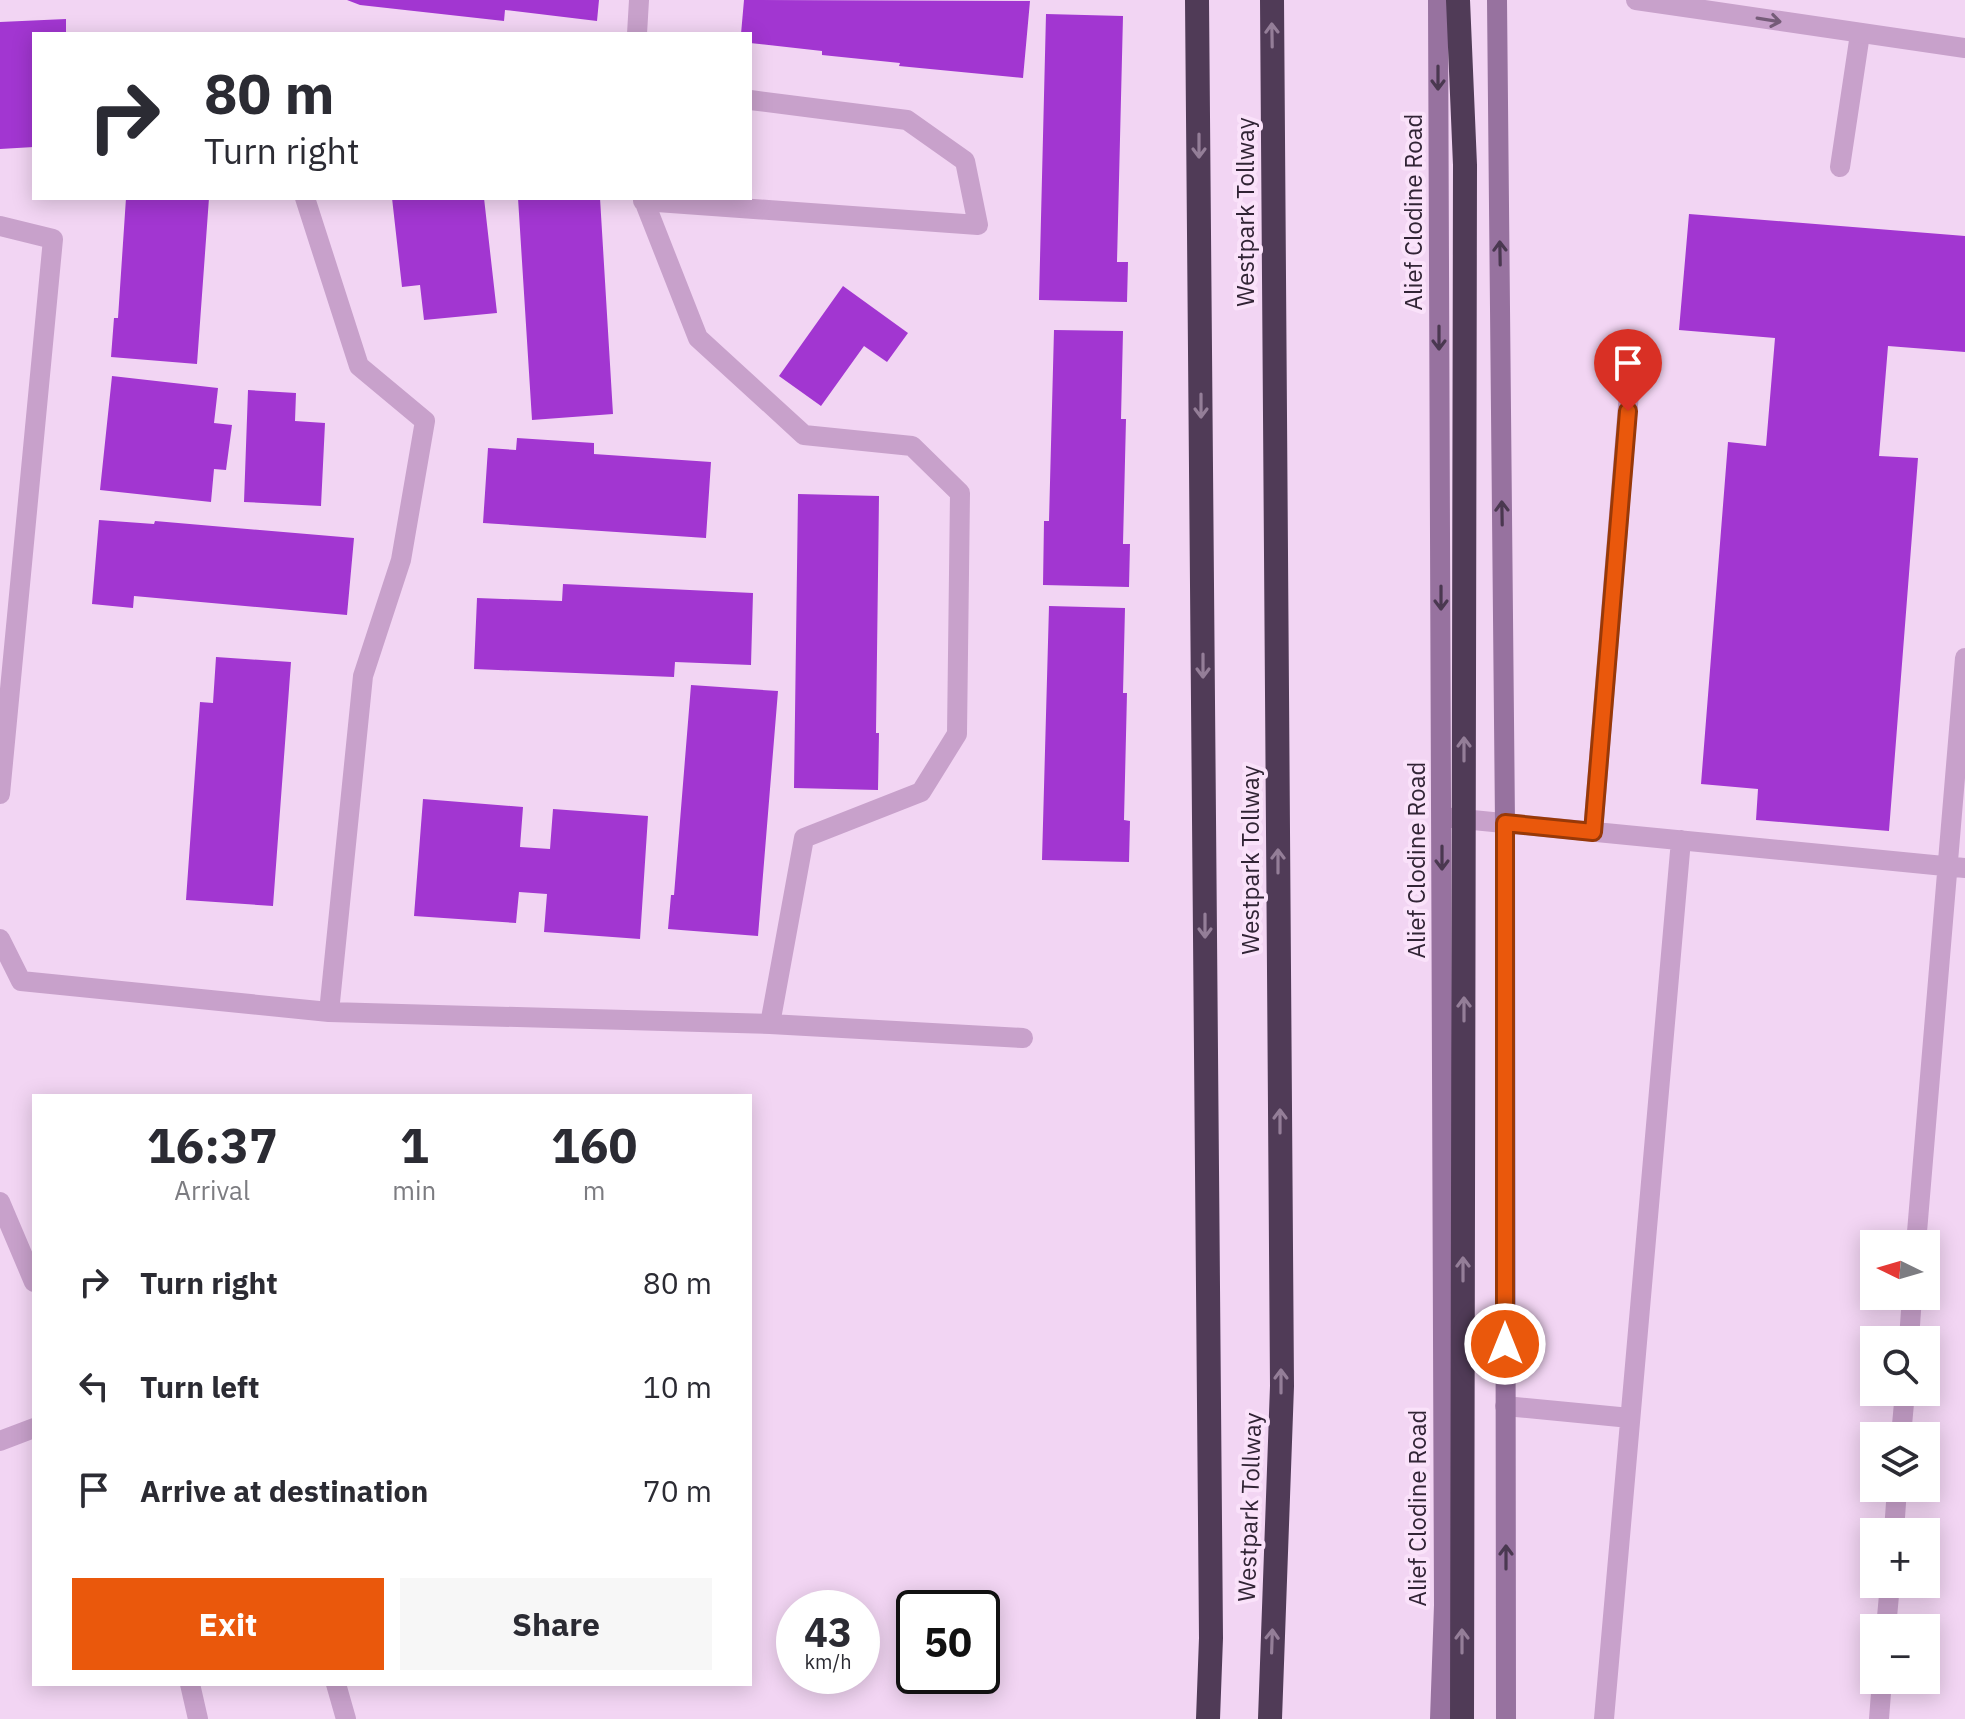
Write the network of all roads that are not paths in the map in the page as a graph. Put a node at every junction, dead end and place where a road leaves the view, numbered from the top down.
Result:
1 (639, 0) edge
2 (1197, 0) edge
3 (1272, 0) edge
4 (1438, 0) edge
5 (1458, 0) edge
6 (1497, 0) edge
7 (1636, 0) edge
8 (637, 32) edge
9 (1860, 34) junction
10 (1965, 48) edge
11 (752, 100) edge
12 (1840, 167) dead end
13 (306, 200) edge
14 (643, 200) edge
15 (0, 226) edge
16 (1630, 381) dead end
17 (1965, 658) edge
18 (0, 794) edge
19 (1442, 817) junction
20 (1505, 823) junction
21 (1593, 832) junction
22 (1681, 840) junction
23 (1955, 867) edge
24 (0, 939) edge
25 (329, 1012) junction
26 (770, 1024) junction
27 (1023, 1038) dead end
28 (0, 1202) edge
29 (1917, 1230) edge
30 (32, 1277) edge
31 (1505, 1406) junction
32 (1630, 1418) junction
33 (32, 1429) edge
34 (0, 1441) edge
35 (190, 1686) edge
36 (337, 1686) edge
37 (1881, 1694) edge
38 (198, 1719) edge
39 (346, 1719) edge
40 (1208, 1719) edge
41 (1270, 1719) edge
42 (1440, 1719) edge
43 (1462, 1719) edge
44 (1506, 1719) edge
45 (1604, 1719) edge
46 (1879, 1719) edge

1 - 8 street
2 -> 40 highway, Westpark Tollway
41 -> 3 highway, Westpark Tollway
4 -> 19 main road, Alief Clodine Road
43 -> 5 highway
20 -> 6 main road
7 -> 9 street
9 - 10 street
9 - 12 street
11 - 14 street
13 - 25 street
14 - 26 street
15 - 18 street
16 - 21 street
17 - 23 street
19 - 20 street
19 -> 42 main road, Alief Clodine Road
20 - 21 street
20 - 31 main road
21 - 22 street
22 - 23 street
22 - 32 street
23 - 29 street
24 - 25 street
25 - 26 street
26 - 27 street
28 - 30 street
31 - 32 street
44 -> 31 main road
32 - 45 street
33 - 34 street
35 - 38 street
36 - 39 street
37 - 46 street

